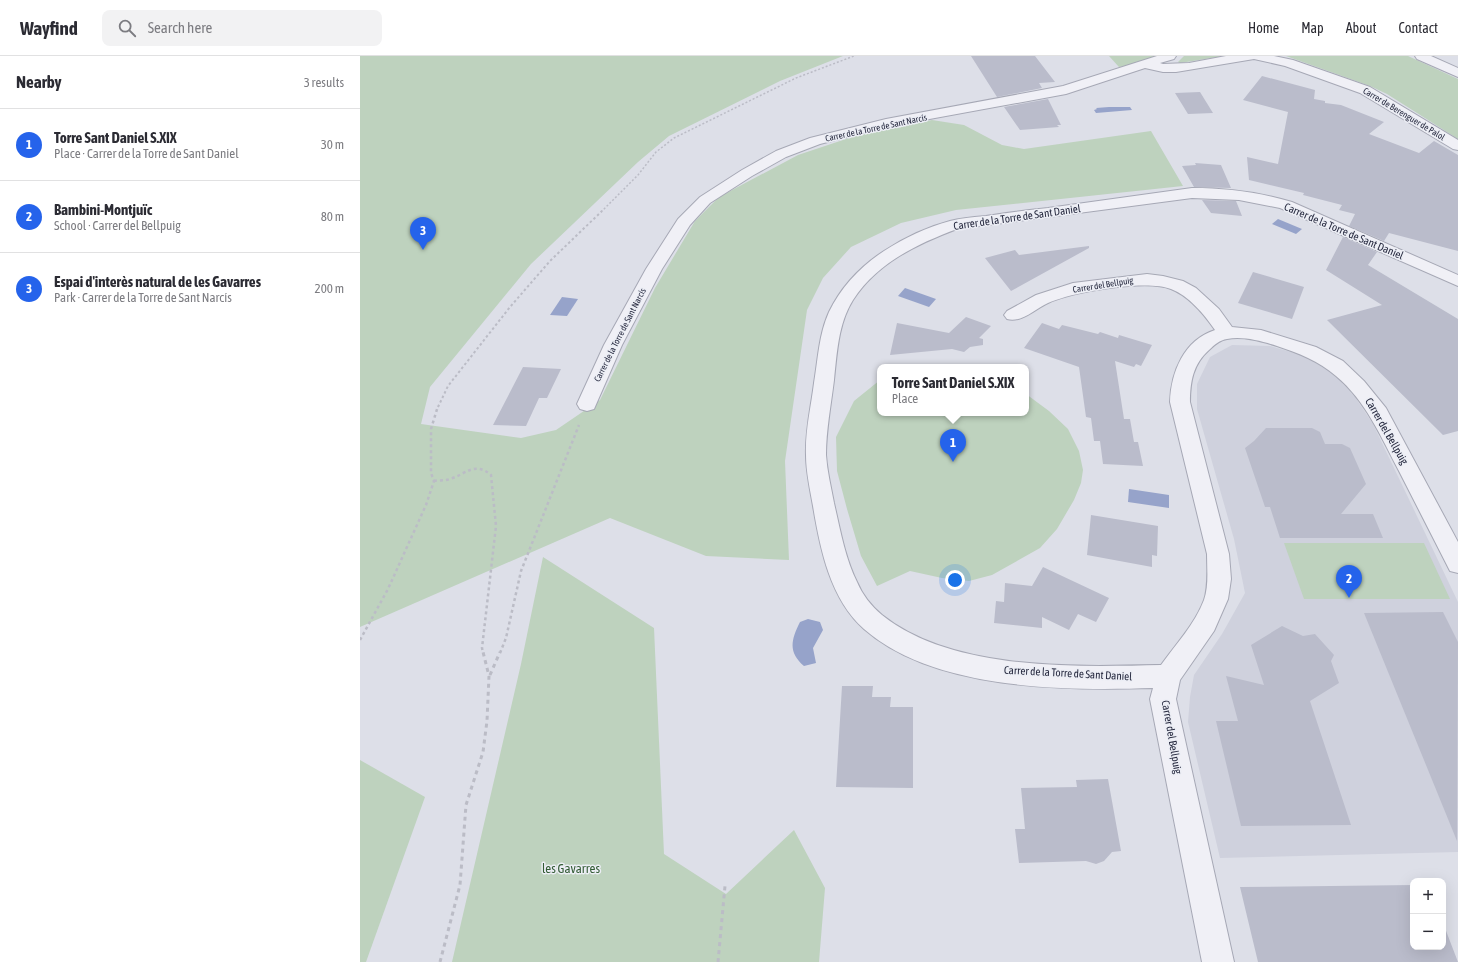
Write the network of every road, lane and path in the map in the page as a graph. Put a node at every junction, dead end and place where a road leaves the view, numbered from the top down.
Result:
1 (854, 56) edge
2 (1170, 56) edge
3 (1251, 56) edge
4 (1257, 56) edge
5 (1420, 56) edge
6 (1145, 65) junction
7 (1458, 73) edge
8 (1458, 146) edge
9 (1458, 281) edge
10 (1013, 315) dead end
11 (1227, 333) junction
12 (587, 404) joint
13 (434, 480) junction
14 (1458, 564) edge
15 (360, 640) edge
16 (489, 676) junction
17 (1168, 676) junction
18 (725, 886) dead end
19 (440, 962) edge
20 (718, 962) edge
21 (1218, 962) edge

1 - 13 path
2 - 6 street, Carrer de la Torre de Sant Narcís
3 - 6 street
4 - 8 street, Carrer de Berenguer de Palol
5 - 7 street
6 - 12 street, Carrer de la Torre de Sant Narcís
9 - 17 street, Carrer de la Torre de Sant Daniel
10 - 11 street, Carrer del Bellpuig
11 - 14 street, Carrer del Bellpuig
11 - 17 street, Carrer del Bellpuig
12 - 16 path
13 - 15 path
13 - 16 path
16 - 19 path
17 - 21 street, Carrer del Bellpuig
18 - 20 path

